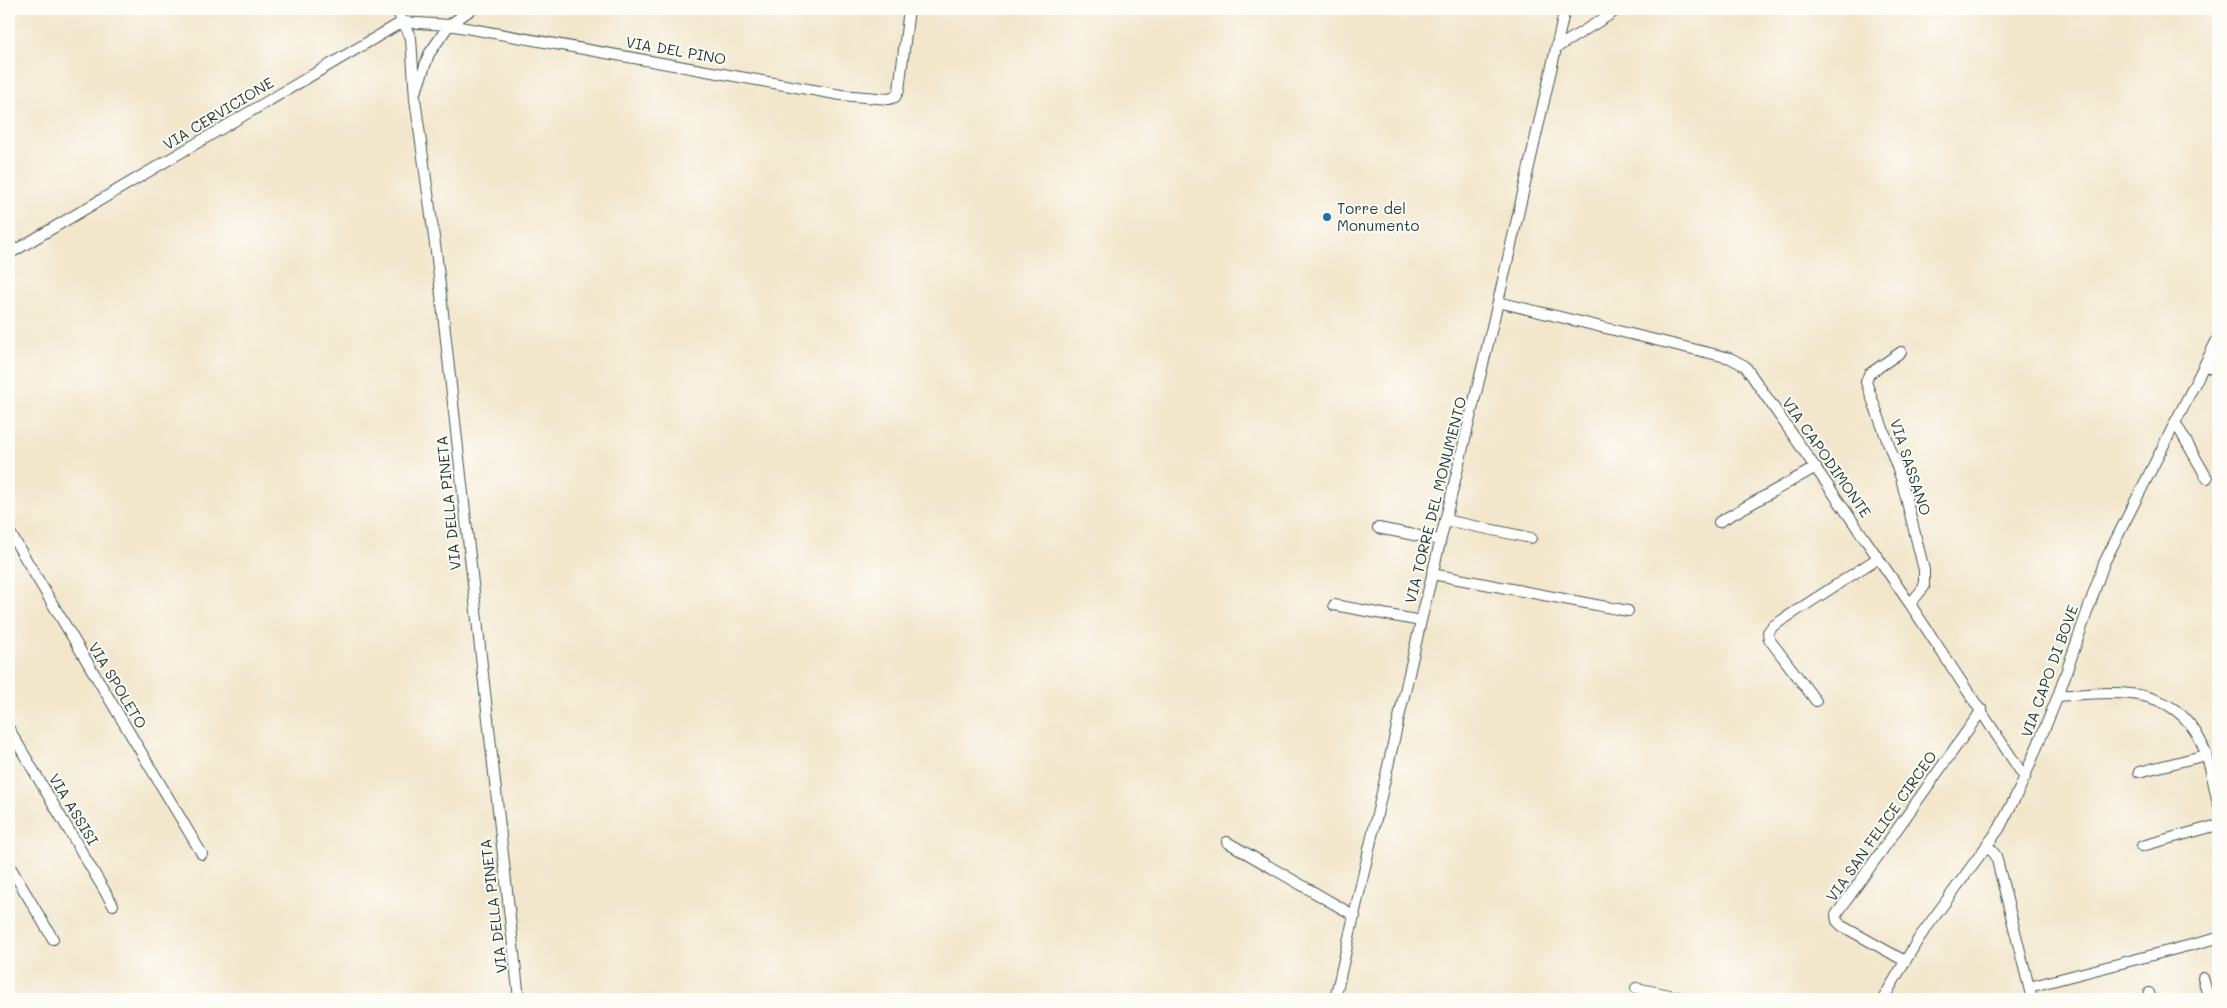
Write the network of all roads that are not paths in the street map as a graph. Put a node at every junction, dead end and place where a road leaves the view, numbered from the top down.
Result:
1 (396, 9) edge
2 (472, 9) edge
3 (909, 9) edge
4 (1565, 9) edge
5 (1619, 9) edge
6 (402, 22) junction
7 (449, 25) junction
8 (1556, 48) junction
9 (415, 99) junction
10 (9, 254) edge
11 (1498, 302) junction
12 (2218, 338) edge
13 (1901, 352) dead end
14 (2205, 364) junction
15 (2218, 373) edge
16 (2175, 422) junction
17 (1816, 467) junction
18 (2207, 478) dead end
19 (1445, 520) junction
20 (1719, 522) dead end
21 (1378, 528) dead end
22 (9, 531) edge
23 (1531, 538) dead end
24 (1440, 540) junction
25 (1878, 558) junction
26 (1432, 574) junction
27 (1910, 604) junction
28 (1334, 605) dead end
29 (1628, 611) dead end
30 (1421, 621) junction
31 (2058, 696) junction
32 (1816, 701) dead end
33 (1982, 710) junction
34 (9, 729) edge
35 (2206, 755) junction
36 (2139, 772) dead end
37 (2025, 778) junction
38 (2218, 803) edge
39 (2218, 825) edge
40 (1227, 842) dead end
41 (1988, 844) junction
42 (2142, 846) dead end
43 (202, 854) dead end
44 (9, 865) edge
45 (113, 905) dead end
46 (1356, 916) junction
47 (2218, 938) edge
48 (53, 940) dead end
49 (1905, 961) junction
50 (2203, 978) dead end
51 (2029, 987) junction
52 (1636, 988) dead end
53 (519, 999) edge
54 (1335, 999) edge
55 (1688, 999) edge
56 (1884, 999) edge
57 (2032, 999) edge
58 (2209, 999) edge

1 - 6 street, VIA DELLA PINETA
2 - 7 street
3 - 7 street, VIA DEL PINO
4 - 8 street, VIA TORRE DEL MONUMENTO
5 - 8 street
6 - 7 street
6 - 9 street, VIA DELLA PINETA
6 - 10 street, VIA CERVICIONE
7 - 9 street
8 - 11 street, VIA TORRE DEL MONUMENTO
9 - 53 street, VIA DELLA PINETA
11 - 17 street, VIA CAPODIMONTE
11 - 19 street, VIA TORRE DEL MONUMENTO
12 - 14 street, VIA CAPO DI BOVE
13 - 27 street, VIA SASSANO
14 - 15 street
14 - 16 street, VIA CAPO DI BOVE
16 - 18 street
16 - 31 street, VIA CAPO DI BOVE
17 - 20 street
17 - 25 street, VIA CAPODIMONTE
19 - 23 street
19 - 24 street, VIA TORRE DEL MONUMENTO
21 - 24 street
22 - 43 street, VIA SPOLETO
24 - 26 street, VIA TORRE DEL MONUMENTO
25 - 27 street, VIA CAPODIMONTE
25 - 32 street
26 - 29 street
26 - 30 street, VIA TORRE DEL MONUMENTO
27 - 33 street, VIA CAPODIMONTE
28 - 30 street
30 - 46 street, VIA TORRE DEL MONUMENTO
31 - 35 street
31 - 37 street, VIA CAPO DI BOVE
33 - 37 street, VIA CAPODIMONTE
33 - 49 street, VIA SAN FELICE CIRCEO
34 - 45 street, VIA ASSISI
35 - 36 street
35 - 38 street
37 - 41 street, VIA CAPO DI BOVE
39 - 42 street
40 - 46 street
41 - 49 street, VIA CAPO DI BOVE
41 - 51 street
44 - 48 street
46 - 54 street, VIA TORRE DEL MONUMENTO
47 - 51 street
49 - 56 street, VIA CAPO DI BOVE
50 - 58 street
51 - 57 street
52 - 55 street

